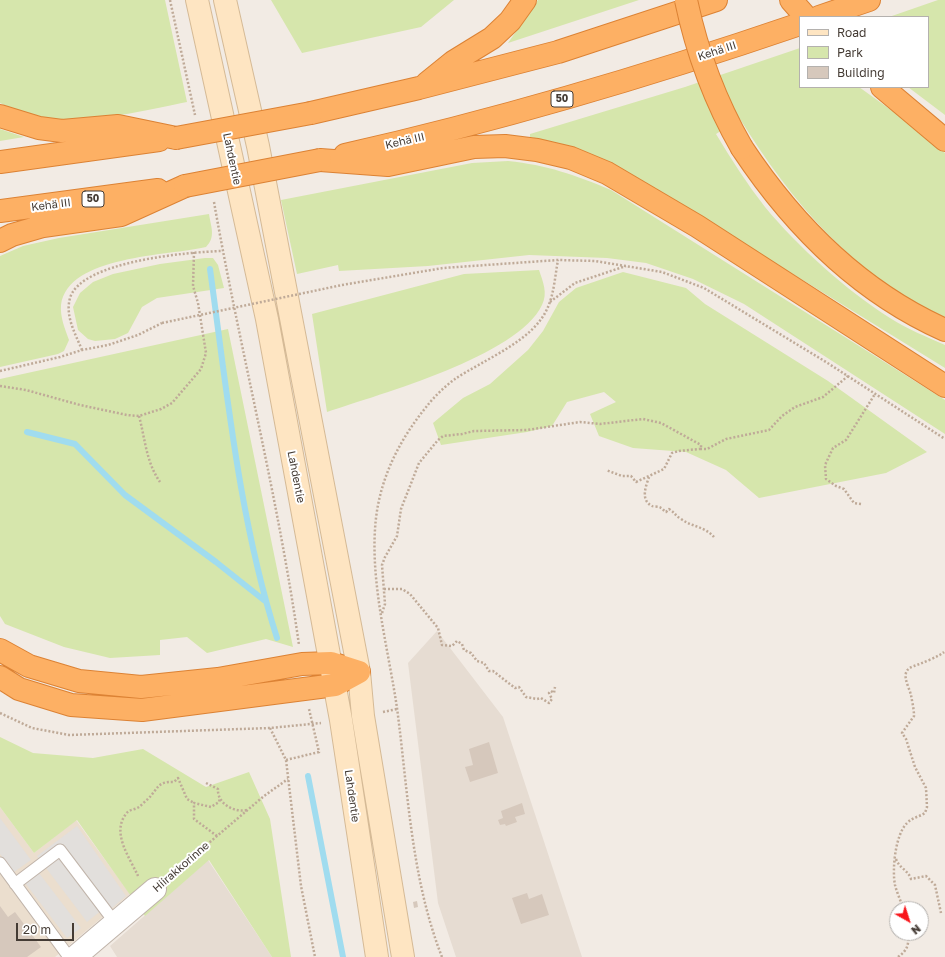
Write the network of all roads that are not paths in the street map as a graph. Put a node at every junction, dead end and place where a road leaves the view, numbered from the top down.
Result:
1 (197, 0) edge
2 (225, 0) edge
3 (525, 0) edge
4 (686, 0) edge
5 (716, 0) edge
6 (791, 0) edge
7 (869, 0) edge
8 (805, 16) edge
9 (823, 16) edge
10 (799, 24) edge
11 (419, 88) junction
12 (883, 88) edge
13 (0, 116) edge
14 (176, 138) junction
15 (945, 140) edge
16 (320, 160) junction
17 (0, 162) edge
18 (185, 186) junction
19 (0, 211) edge
20 (0, 241) edge
21 (945, 330) edge
22 (945, 386) edge
23 (0, 650) edge
24 (331, 663) junction
25 (359, 672) junction
26 (0, 677) edge
27 (335, 685) junction
28 (0, 864) edge
29 (15, 884) junction
30 (151, 893) road end
31 (116, 924) junction
32 (69, 957) edge
33 (75, 957) edge
34 (377, 957) edge
35 (403, 957) edge

1 - 24 main road, Lahdentie
2 - 25 main road
3 - 11 highway
4 - 21 highway, bridge
5 - 11 highway
6 - 8 highway
7 - 9 highway
10 - 16 highway, Kehä III / 50
11 - 14 highway, bridge
12 - 15 highway
13 - 14 highway
14 - 17 highway
16 - 18 highway, Kehä III / 50, bridge
16 - 22 highway
18 - 19 highway, Kehä III / 50
18 - 20 highway
23 - 24 highway
24 - 25 highway
24 - 27 main road, Lahdentie
25 - 27 highway
25 - 35 main road
26 - 27 highway
27 - 34 main road, Lahdentie
28 - 29 lane
29 - 31 lane
29 - 32 lane
30 - 31 street, Hiirakkorinne
31 - 33 street, Hiirakkorinne

